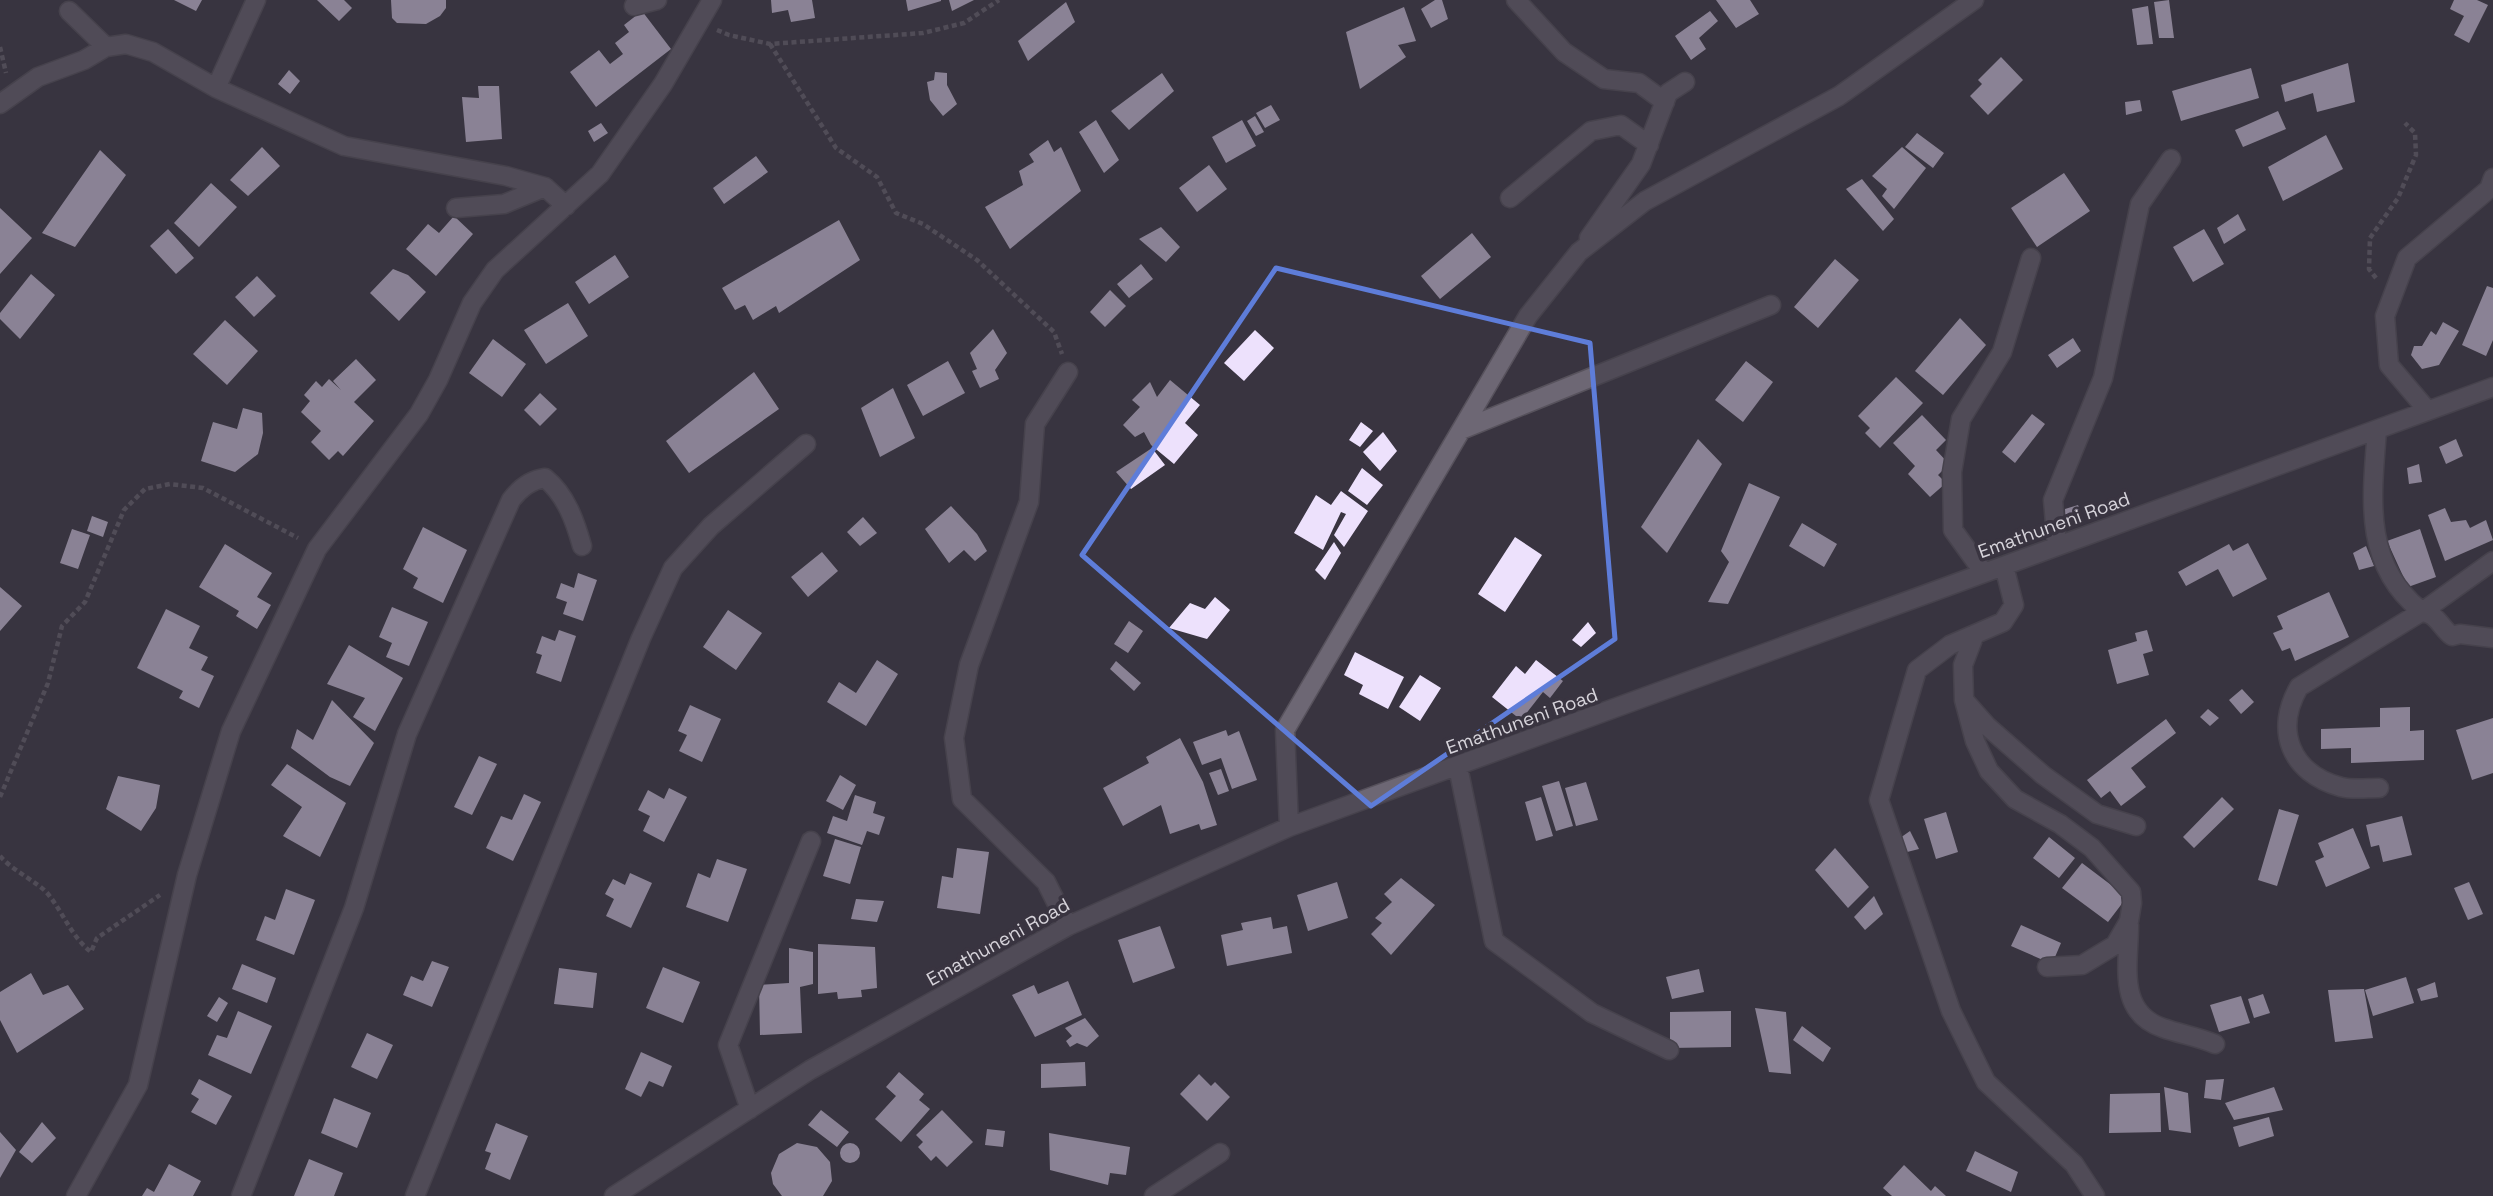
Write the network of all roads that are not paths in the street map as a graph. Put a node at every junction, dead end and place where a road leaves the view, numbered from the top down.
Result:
1 (256, 0) edge
2 (657, 0) edge
3 (712, 0) edge
4 (1516, 0) edge
5 (1974, 0) edge
6 (634, 6) dead end
7 (69, 11) dead end
8 (106, 47) junction
9 (1685, 82) dead end
10 (216, 88) junction
11 (1665, 102) junction
12 (0, 104) edge
13 (1649, 145) junction
14 (2171, 159) dead end
15 (2493, 178) edge
16 (545, 187) junction
17 (1510, 198) dead end
18 (566, 206) junction
19 (456, 208) dead end
20 (1579, 252) junction
21 (2031, 258) dead end
22 (1771, 305) dead end
23 (1068, 372) road end
24 (2493, 387) edge
25 (2428, 411) junction
26 (1461, 429) junction
27 (2377, 430) junction
28 (806, 444) dead end
29 (582, 547) dead end
30 (2057, 547) junction
31 (2493, 561) edge
32 (2004, 566) junction
33 (1984, 573) junction
34 (2422, 612) junction
35 (1975, 634) junction
36 (2493, 638) edge
37 (1964, 700) junction
38 (1458, 767) junction
39 (2379, 788) dead end
40 (2136, 826) dead end
41 (1289, 827) junction
42 (811, 841) dead end
43 (2129, 921) junction
44 (1068, 926) junction
45 (2047, 967) dead end
46 (2215, 1044) dead end
47 (1669, 1050) dead end
48 (751, 1109) junction
49 (1220, 1153) dead end
50 (76, 1196) edge
51 (241, 1196) edge
52 (415, 1196) edge
53 (614, 1196) edge
54 (1154, 1196) edge
55 (2095, 1196) edge

1 - 10 street
2 - 6 street
3 - 18 street
4 - 11 street
5 - 20 street
7 - 8 street
8 - 10 street
8 - 12 street
9 - 11 street
10 - 16 street
11 - 13 street
13 - 17 street
13 - 20 street
14 - 30 street
15 - 25 street
16 - 18 street
16 - 19 street
18 - 50 street
20 - 26 street
21 - 33 street
22 - 26 street
23 - 44 street
24 - 25 street, Emathuneni Road
25 - 27 street, Emathuneni Road
26 - 41 street
27 - 30 street, Emathuneni Road
27 - 34 street
28 - 52 street
29 - 51 street
30 - 32 street, Emathuneni Road
31 - 34 street
32 - 33 street, Emathuneni Road
32 - 35 street
33 - 38 street, Emathuneni Road
34 - 36 street
34 - 39 street
35 - 37 street
35 - 55 street
37 - 40 street
37 - 43 street
38 - 41 street, Emathuneni Road
38 - 47 street
41 - 44 street, Emathuneni Road
42 - 48 street
43 - 45 street
43 - 46 street
44 - 48 street, Emathuneni Road
48 - 53 street, Emathuneni Road
49 - 54 street

